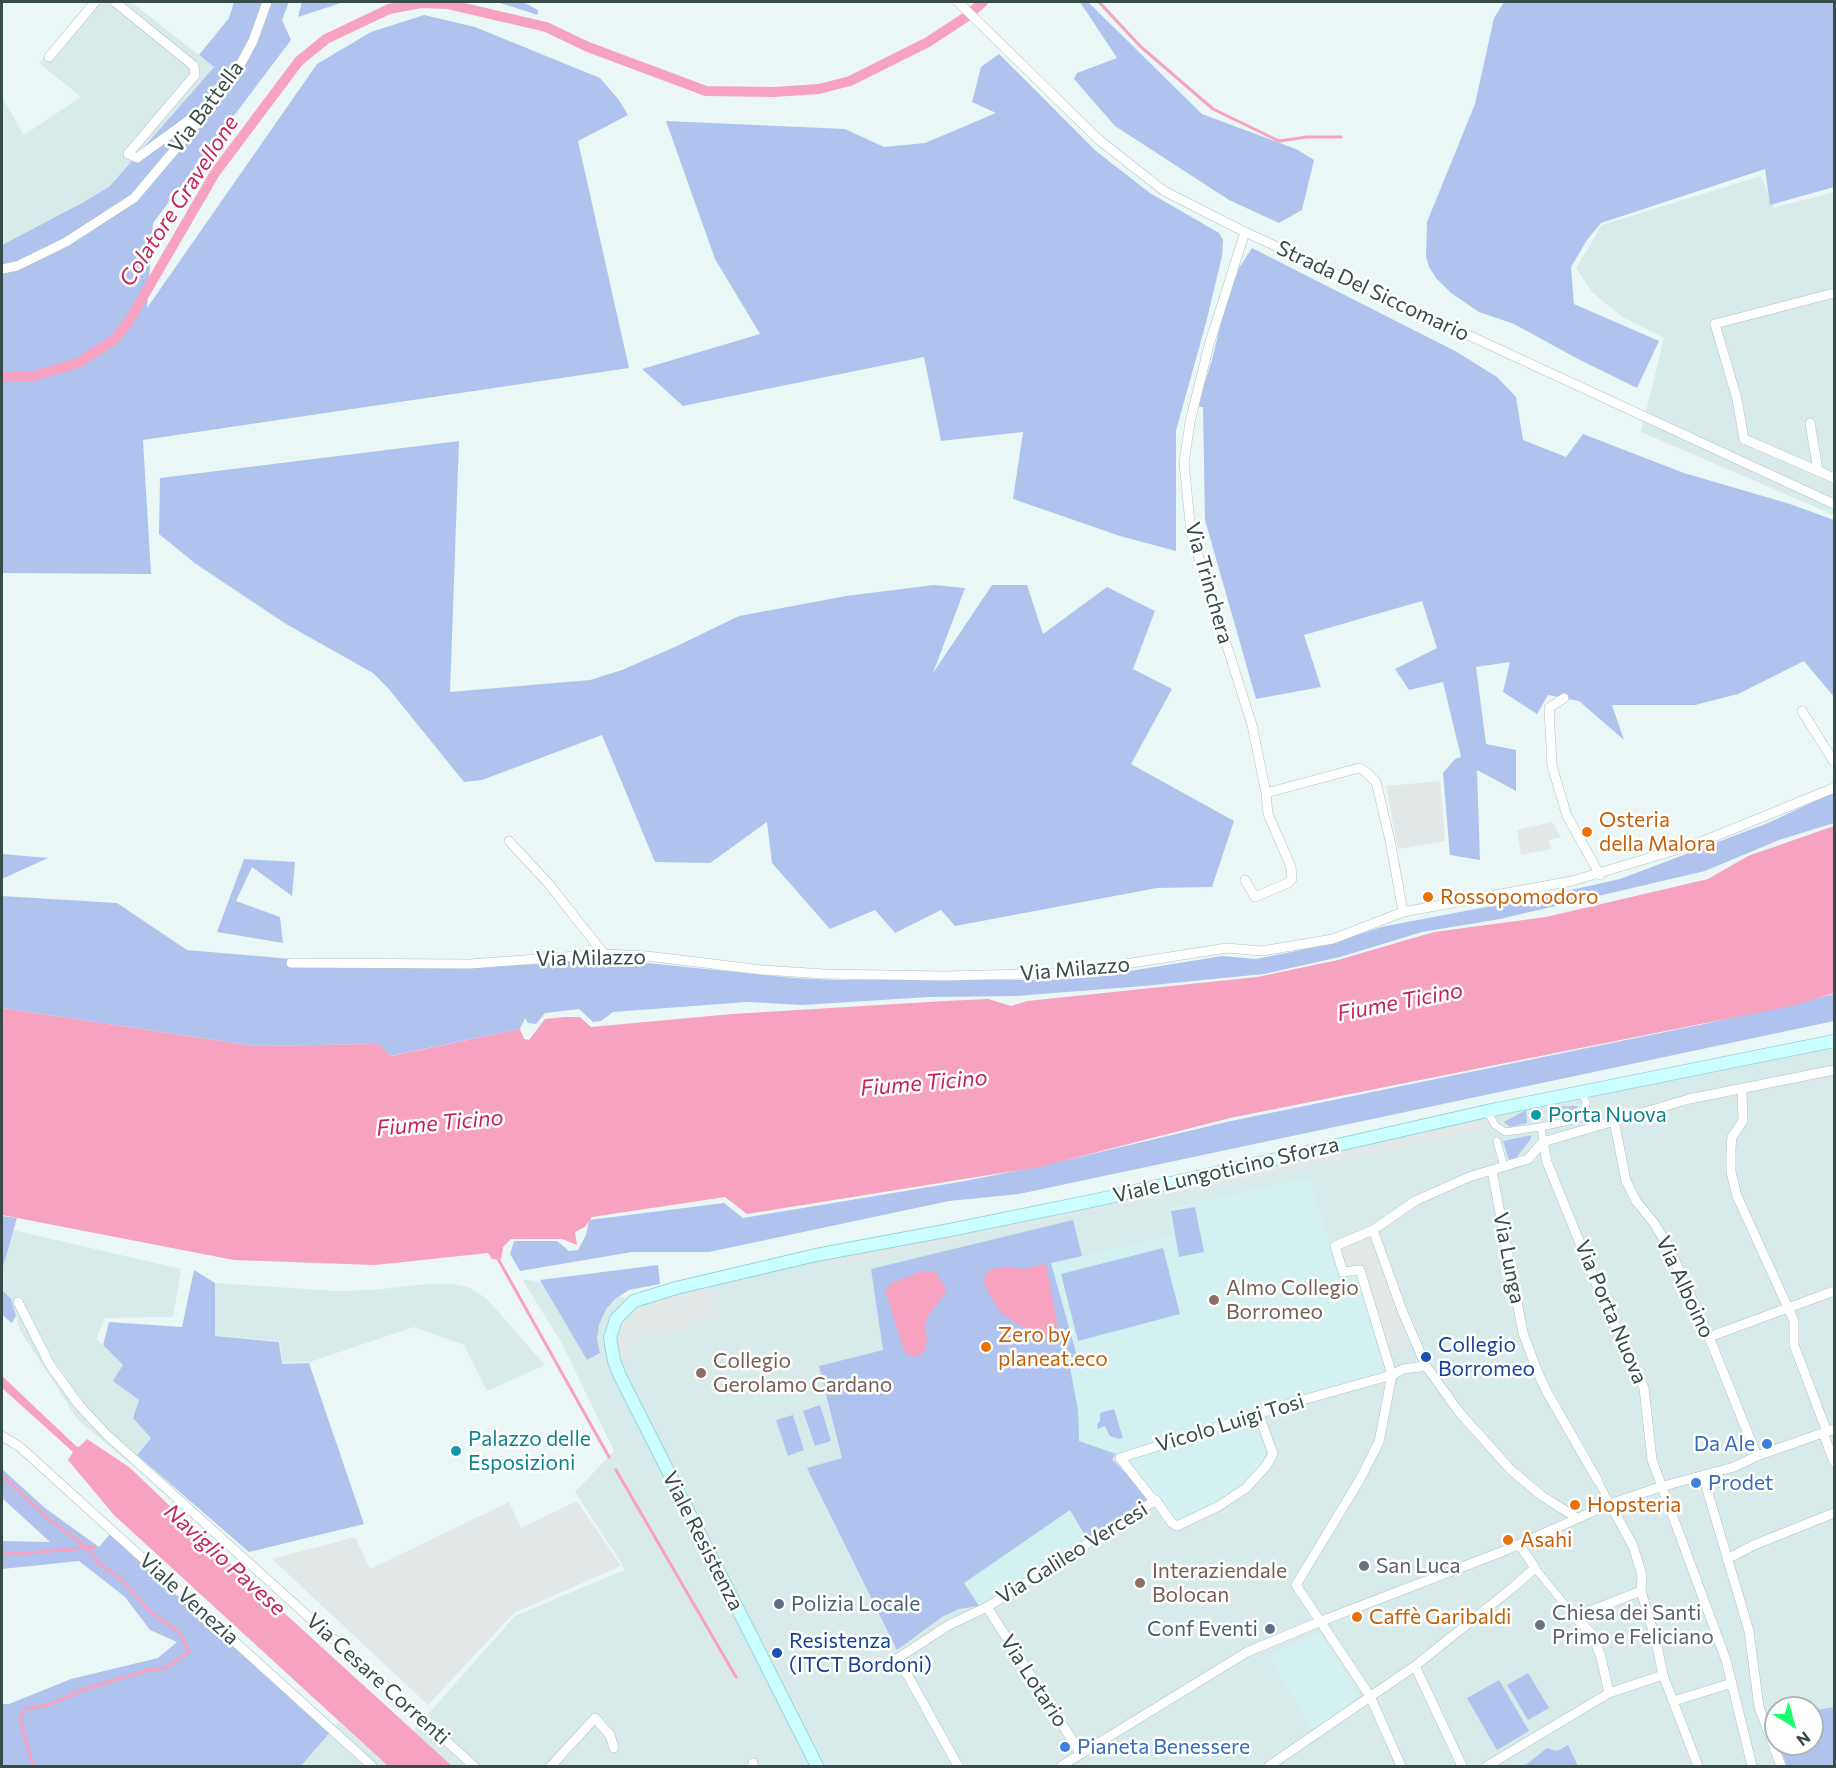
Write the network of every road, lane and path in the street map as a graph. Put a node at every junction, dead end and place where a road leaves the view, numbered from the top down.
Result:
1 (95, 2) edge
2 (115, 2) edge
3 (267, 2) edge
4 (959, 2) edge
5 (50, 57) dead end
6 (201, 119) junction
7 (1245, 232) junction
8 (2, 268) edge
9 (1834, 293) edge
10 (1810, 423) dead end
11 (1818, 470) junction
12 (1834, 478) edge
13 (1834, 504) edge
14 (1564, 698) dead end
15 (1802, 711) dead end
16 (1834, 762) edge
17 (1834, 789) edge
18 (1266, 793) junction
19 (509, 841) dead end
20 (1600, 875) junction
21 (1245, 880) dead end
22 (1403, 912) junction
23 (604, 954) junction
24 (291, 963) dead end
25 (1834, 1041) edge
26 (1834, 1070) edge
27 (1742, 1088) junction
28 (1582, 1092) junction
29 (1487, 1111) junction
30 (1614, 1120) junction
31 (1540, 1127) junction
32 (1497, 1141) dead end
33 (1543, 1142) junction
34 (1504, 1167) junction
35 (1492, 1171) junction
36 (1373, 1230) junction
37 (1834, 1291) edge
38 (18, 1302) dead end
39 (1788, 1309) junction
40 (622, 1311) joint
41 (1709, 1337) junction
42 (1426, 1365) junction
43 (1392, 1375) junction
44 (1259, 1415) junction
45 (1828, 1432) edge
46 (2, 1436) edge
47 (1757, 1456) junction
48 (1834, 1462) edge
49 (1703, 1476) junction
50 (1598, 1481) joint
51 (1660, 1488) junction
52 (1155, 1501) junction
53 (1610, 1504) junction
54 (1834, 1513) edge
55 (1577, 1518) junction
56 (1519, 1544) junction
57 (1727, 1559) junction
58 (1535, 1568) junction
59 (1641, 1591) junction
60 (987, 1607) junction
61 (1575, 1617) junction
62 (1324, 1622) junction
63 (1415, 1666) junction
64 (1663, 1675) junction
65 (1732, 1683) junction
66 (1609, 1693) junction
67 (1370, 1696) junction
68 (1674, 1701) junction
69 (614, 1748) dead end
70 (1081, 1754) junction
71 (372, 1767) edge
72 (474, 1767) edge
73 (550, 1767) edge
74 (817, 1767) edge
75 (957, 1767) edge
76 (1061, 1767) edge
77 (1269, 1767) edge
78 (1401, 1767) edge
79 (1462, 1767) edge
80 (1487, 1767) edge
81 (1698, 1767) edge
82 (1752, 1767) edge
83 (1782, 1767) edge

1 - 5 street
2 - 6 street
3 - 6 street, Via Battella
4 - 7 street, Strada Del Siccomario
6 - 8 street, Via Battella
7 - 13 street, Strada Del Siccomario
7 - 18 street, Via Trinchera
9 - 11 street
10 - 11 street
11 - 12 street
14 - 20 street
15 - 16 street
17 - 20 street, Via Milazzo
18 - 21 street, Via Trinchera
18 - 22 street
19 - 23 street
20 - 22 street, Via Milazzo
22 - 23 street, Via Milazzo
23 - 24 street, Via Milazzo
25 - 28 main road, Viale Lungoticino Sforza
26 - 27 street
27 - 30 street
27 - 39 street
28 - 29 main road, Viale Lungoticino Sforza
28 - 31 street
29 - 31 street
29 - 40 main road, Viale Lungoticino Sforza
30 - 33 street
30 - 41 street, Via Alboino
31 - 33 street
32 - 34 street
33 - 34 street
33 - 51 street, Via Porta Nuova
34 - 35 street
35 - 36 street
35 - 50 street, Via Lunga
36 - 42 street
36 - 43 street
37 - 39 street
38 - 72 street, Via Cesare Correnti
39 - 41 street
39 - 45 street
40 - 74 main road, Viale Resistenza
41 - 47 street, Via Alboino
42 - 43 street, Vicolo Luigi Tosi
42 - 55 street
43 - 44 street, Vicolo Luigi Tosi
43 - 62 street
44 - 52 street
44 - 52 street, Vicolo Luigi Tosi
45 - 47 street
45 - 48 street
46 - 71 street, Viale Venezia
47 - 49 street
49 - 51 street
49 - 57 street
50 - 53 street, Via Lunga
51 - 53 street
51 - 65 street, Via Porta Nuova
52 - 60 street, Via Galileo Vercesi
53 - 55 street
53 - 59 street
54 - 57 street
55 - 56 street
56 - 58 street
56 - 62 street
57 - 83 street
58 - 61 street
58 - 63 street
59 - 61 street
59 - 64 street
60 - 70 street, Via Lotario
60 - 75 street, Via Galileo Vercesi
61 - 66 street
62 - 67 street
62 - 70 street
63 - 67 street
63 - 79 street
64 - 66 street
64 - 68 street
65 - 68 street
65 - 82 street, Via Porta Nuova
66 - 80 street
67 - 77 street
67 - 78 street
68 - 81 street
69 - 73 street
70 - 76 street

